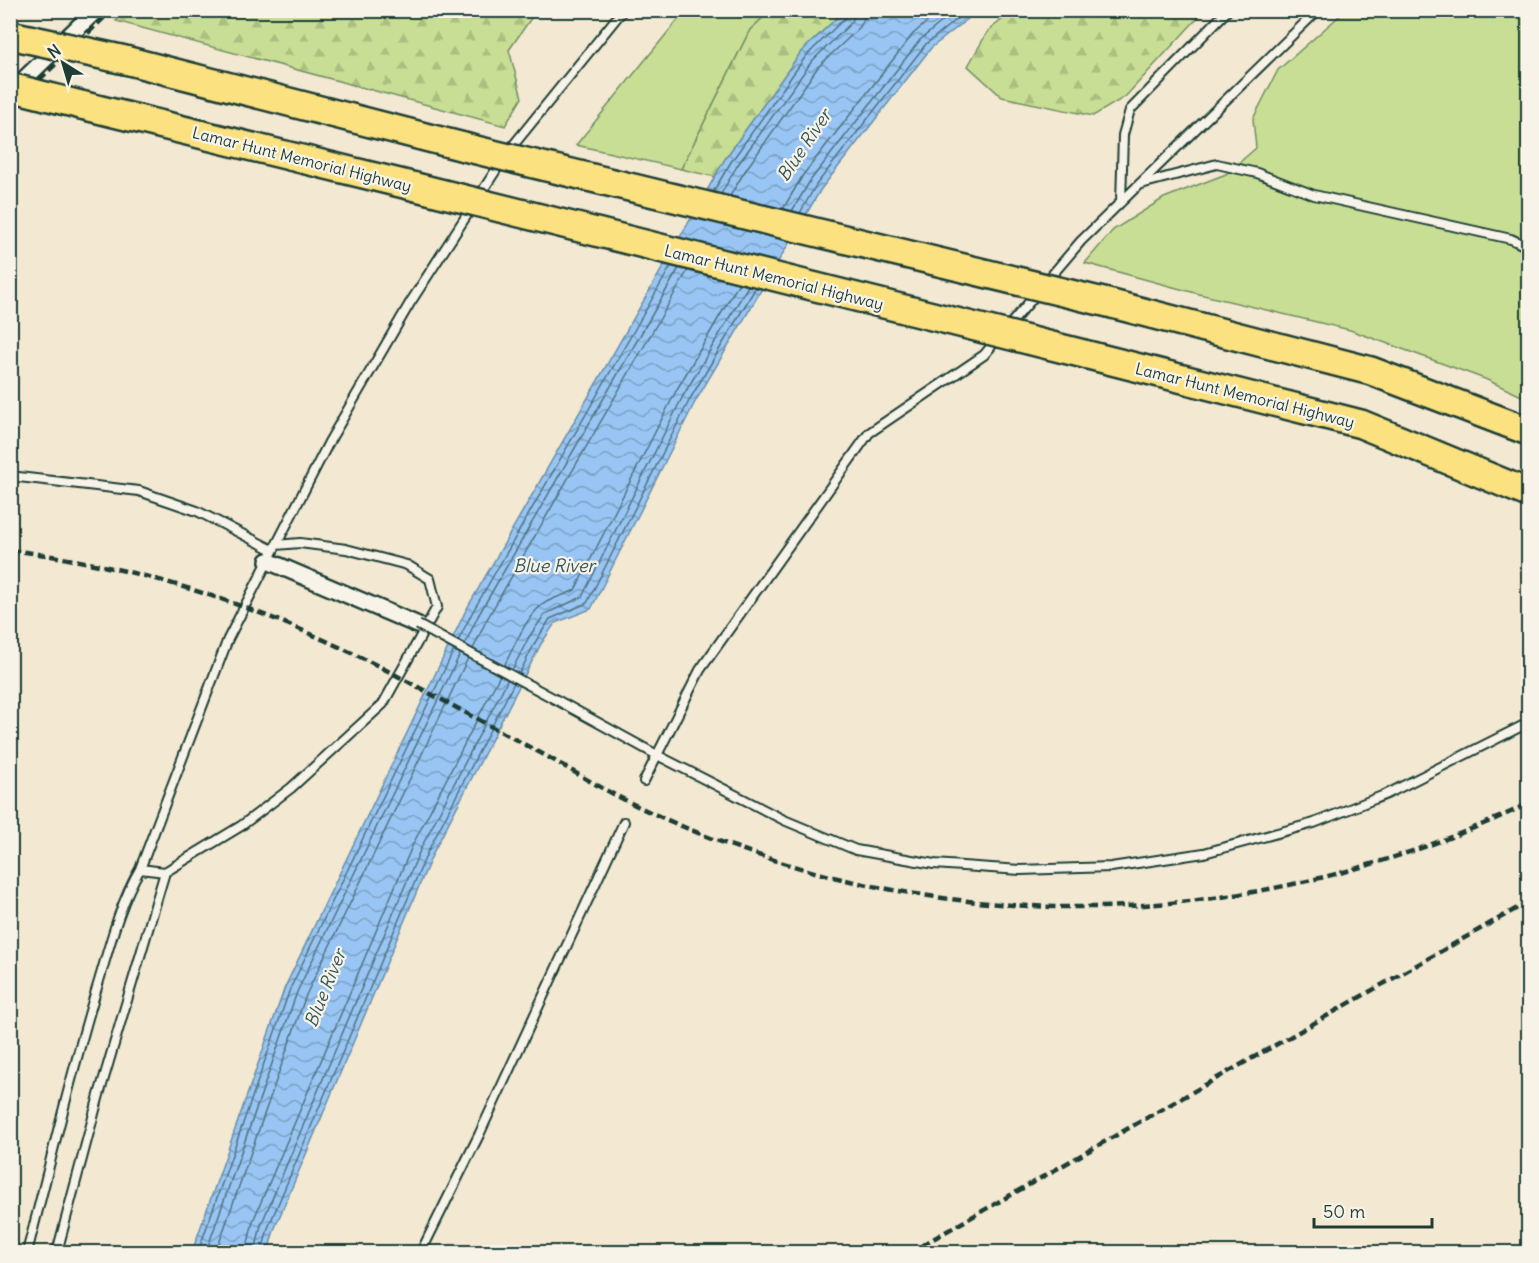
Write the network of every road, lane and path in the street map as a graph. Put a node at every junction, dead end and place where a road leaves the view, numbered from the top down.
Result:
1 (96, 10) edge
2 (623, 10) edge
3 (1228, 10) edge
4 (1318, 10) edge
5 (10, 35) edge
6 (10, 87) edge
7 (10, 92) edge
8 (1139, 184) junction
9 (1121, 202) junction
10 (1528, 247) edge
11 (1528, 431) edge
12 (10, 476) edge
13 (1528, 493) edge
14 (272, 552) junction
15 (418, 625) joint
16 (1528, 723) edge
17 (657, 755) junction
18 (644, 781) dead end
19 (624, 822) dead end
20 (140, 869) junction
21 (165, 872) junction
22 (27, 1252) edge
23 (57, 1252) edge
24 (421, 1252) edge

1 - 7 street
2 - 14 lane
3 - 9 lane
4 - 8 lane
5 - 11 highway, bridge
6 - 13 highway, Lamar Hunt Memorial Highway, bridge
8 - 9 lane
8 - 10 lane
9 - 17 lane
12 - 14 lane
14 - 15 street
14 - 20 lane
14 - 21 lane
15 - 17 lane, bridge
16 - 17 lane
17 - 18 lane
19 - 24 lane
20 - 21 lane
20 - 22 lane
21 - 23 lane

